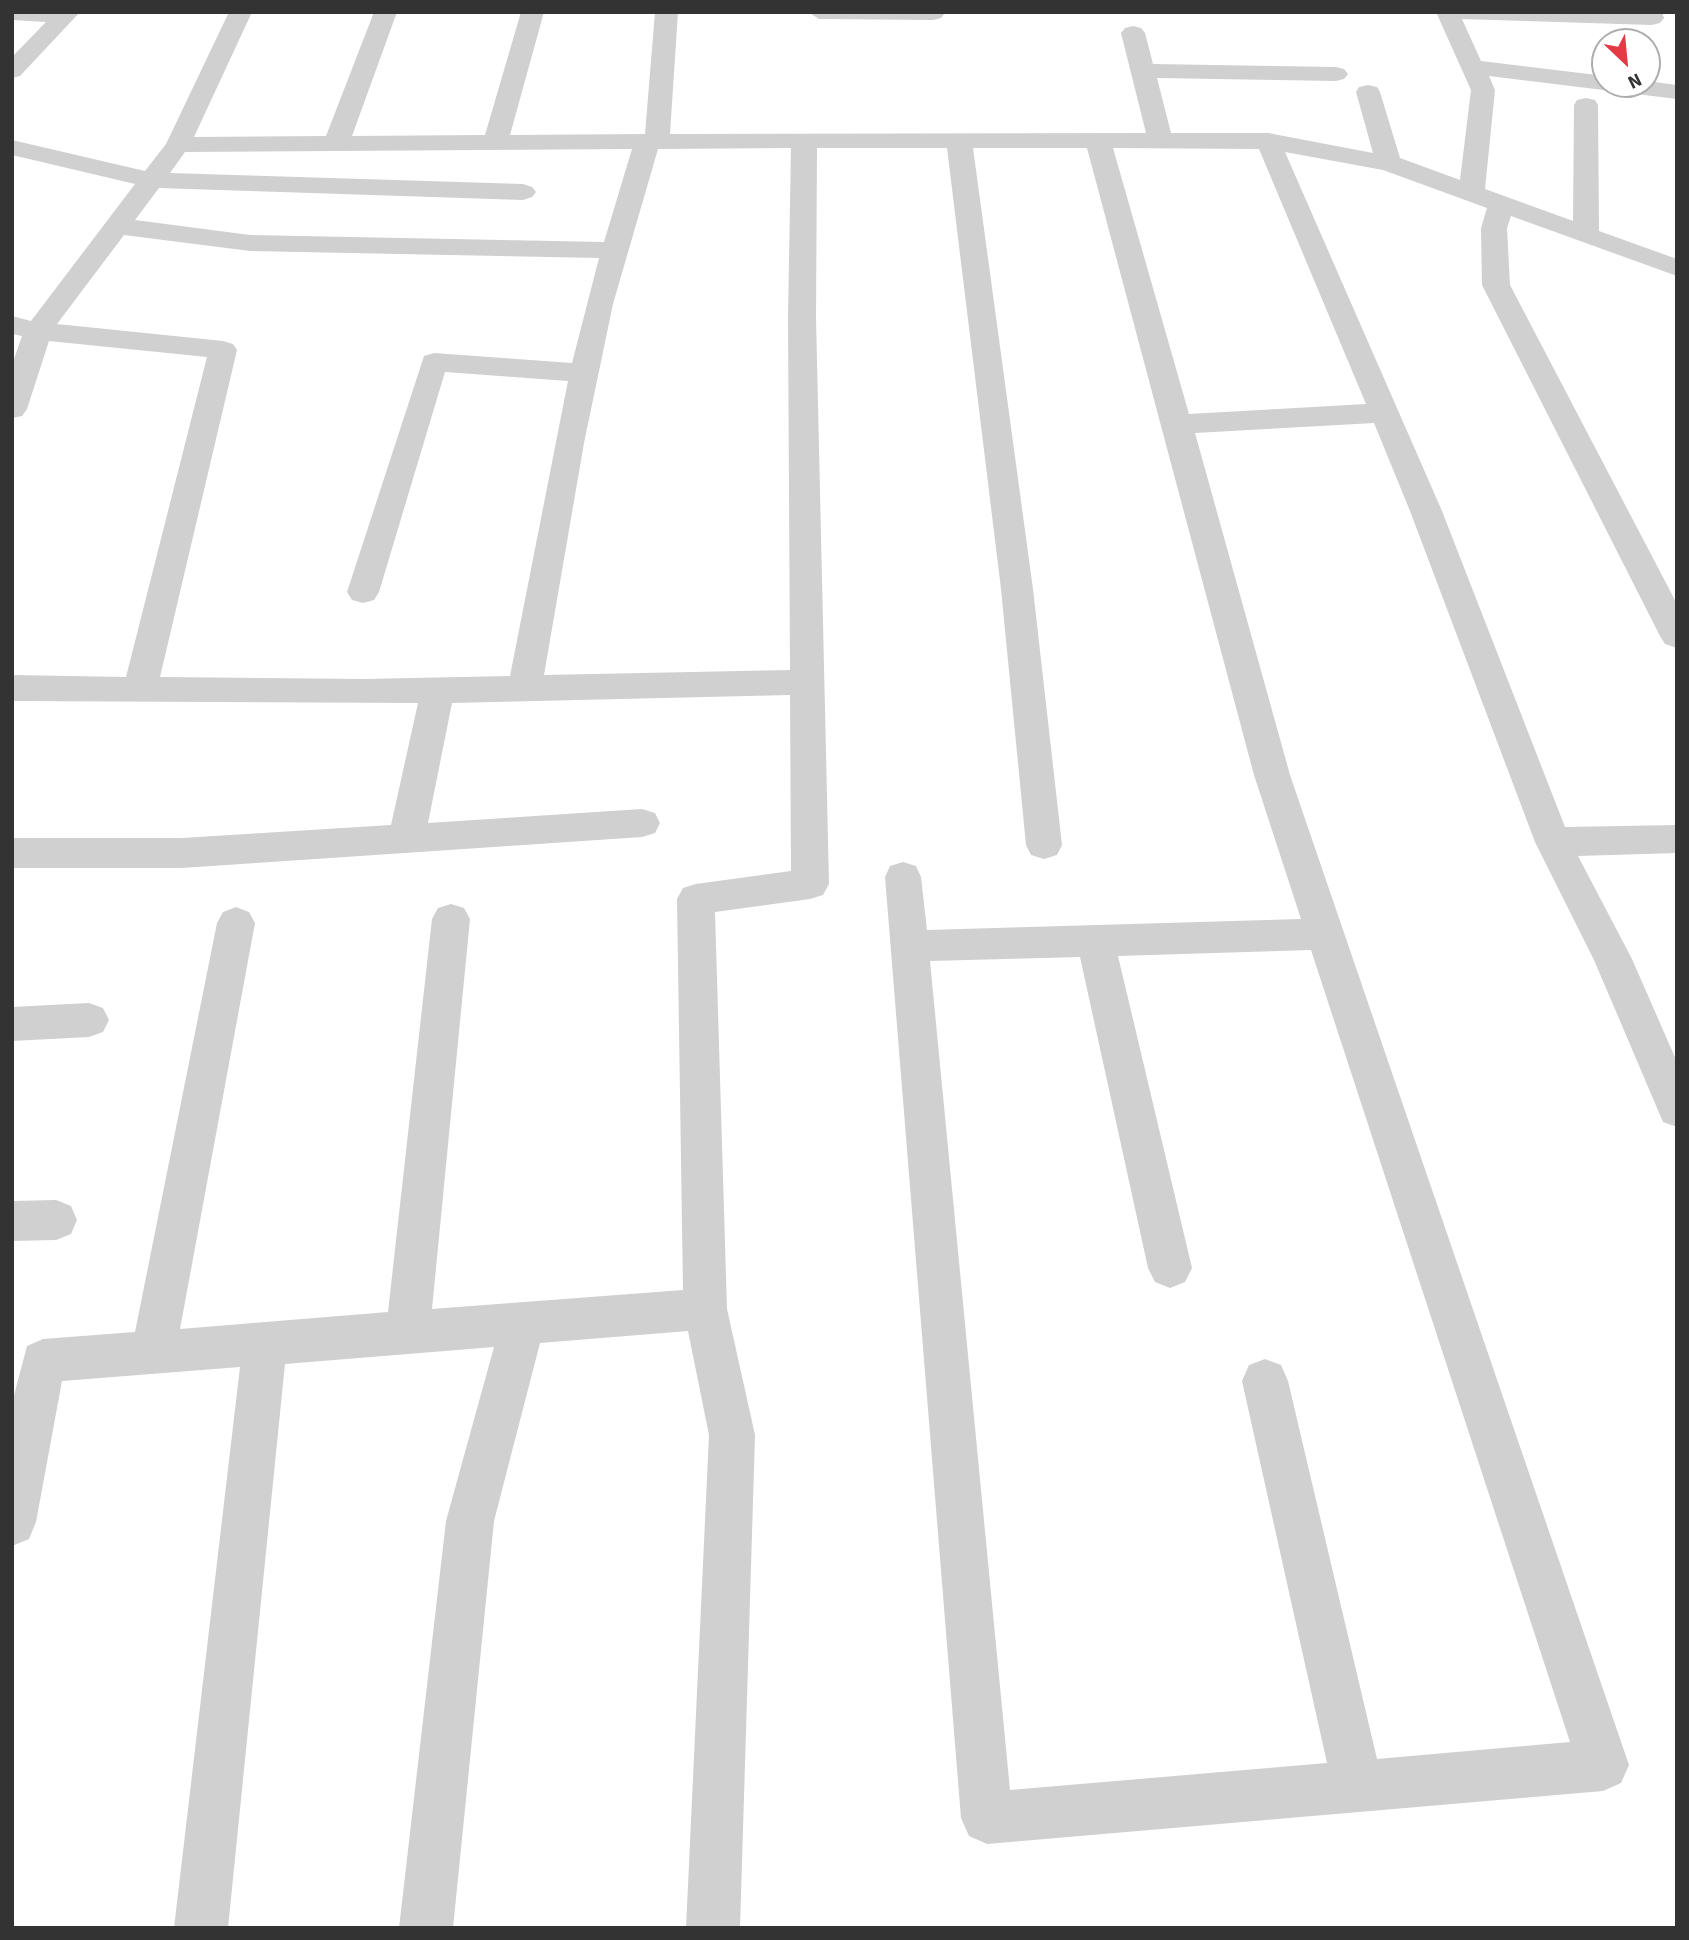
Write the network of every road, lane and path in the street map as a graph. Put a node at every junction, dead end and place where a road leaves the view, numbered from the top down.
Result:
1 (241, 12) edge
2 (386, 12) edge
3 (533, 12) edge
4 (667, 12) edge
5 (819, 12) edge
6 (1447, 12) edge
7 (1461, 12) edge
8 (1650, 12) edge
9 (12, 13) edge
10 (933, 13) edge
11 (66, 14) edge
12 (1133, 33) dead end
13 (1472, 67) junction
14 (12, 71) edge
15 (1143, 71) junction
16 (1336, 74) dead end
17 (1591, 81) edge
18 (1368, 92) dead end
19 (1586, 105) dead end
20 (804, 140) junction
21 (959, 141) junction
22 (1097, 141) junction
23 (1161, 141) junction
24 (1268, 141) junction
25 (652, 142) junction
26 (495, 143) junction
27 (336, 144) junction
28 (178, 145) junction
29 (12, 148) edge
30 (1390, 163) junction
31 (152, 180) junction
32 (523, 192) dead end
33 (1471, 195) junction
34 (1502, 205) junction
35 (117, 226) junction
36 (1586, 235) junction
37 (615, 250) junction
38 (1677, 268) edge
39 (25, 328) edge
40 (584, 373) junction
41 (12, 409) edge
42 (1384, 413) junction
43 (1178, 424) junction
44 (363, 592) dead end
45 (1677, 636) edge
46 (807, 682) junction
47 (12, 688) edge
48 (525, 688) junction
49 (139, 690) junction
50 (438, 691) junction
51 (642, 823) dead end
52 (406, 839) junction
53 (1677, 839) edge
54 (1553, 842) junction
55 (1044, 845) dead end
56 (12, 853) edge
57 (903, 877) dead end
58 (451, 919) dead end
59 (236, 923) dead end
60 (1325, 934) junction
61 (1096, 941) junction
62 (909, 946) junction
63 (89, 1020) dead end
64 (12, 1024) edge
65 (1677, 1109) edge
66 (55, 1220) dead end
67 (12, 1221) edge
68 (1170, 1268) dead end
69 (705, 1309) junction
70 (523, 1323) junction
71 (408, 1332) junction
72 (265, 1343) junction
73 (153, 1352) junction
74 (1265, 1381) dead end
75 (18, 1467) edge
76 (12, 1522) edge
77 (1358, 1787) junction
78 (201, 1928) edge
79 (426, 1928) edge
80 (713, 1928) edge

1 - 28 street
2 - 27 street
3 - 26 street
4 - 25 street
5 - 10 street
6 - 13 street
7 - 8 street
9 - 11 street
11 - 14 street
12 - 15 street
13 - 17 street
13 - 33 street
15 - 16 street
15 - 23 street
18 - 30 street
19 - 36 street
20 - 21 street
20 - 25 street
20 - 46 street
21 - 22 street
21 - 55 street
22 - 23 street
22 - 43 street
23 - 24 street
24 - 30 street
24 - 42 street
25 - 26 street
25 - 37 street
26 - 27 street
27 - 28 street
28 - 31 street
29 - 31 street
30 - 33 street
31 - 32 street
31 - 35 street
33 - 34 street
34 - 36 street
34 - 45 street
35 - 37 street
35 - 39 street
36 - 38 street
37 - 40 street
39 - 41 street
39 - 49 street
40 - 44 street
40 - 48 street
42 - 43 street
42 - 54 street
43 - 60 street
46 - 48 street
46 - 69 street
47 - 49 street
48 - 50 street
49 - 50 street
50 - 52 street
51 - 52 street
52 - 56 street
53 - 54 street
54 - 65 street
57 - 62 street
58 - 71 street
59 - 73 street
60 - 61 street
60 - 77 street
61 - 62 street
61 - 68 street
62 - 77 street
63 - 64 street
66 - 67 street
69 - 70 street
69 - 80 street
70 - 71 street
70 - 79 street
71 - 72 street
72 - 73 street
72 - 78 street
73 - 75 street
74 - 77 street
75 - 76 street

